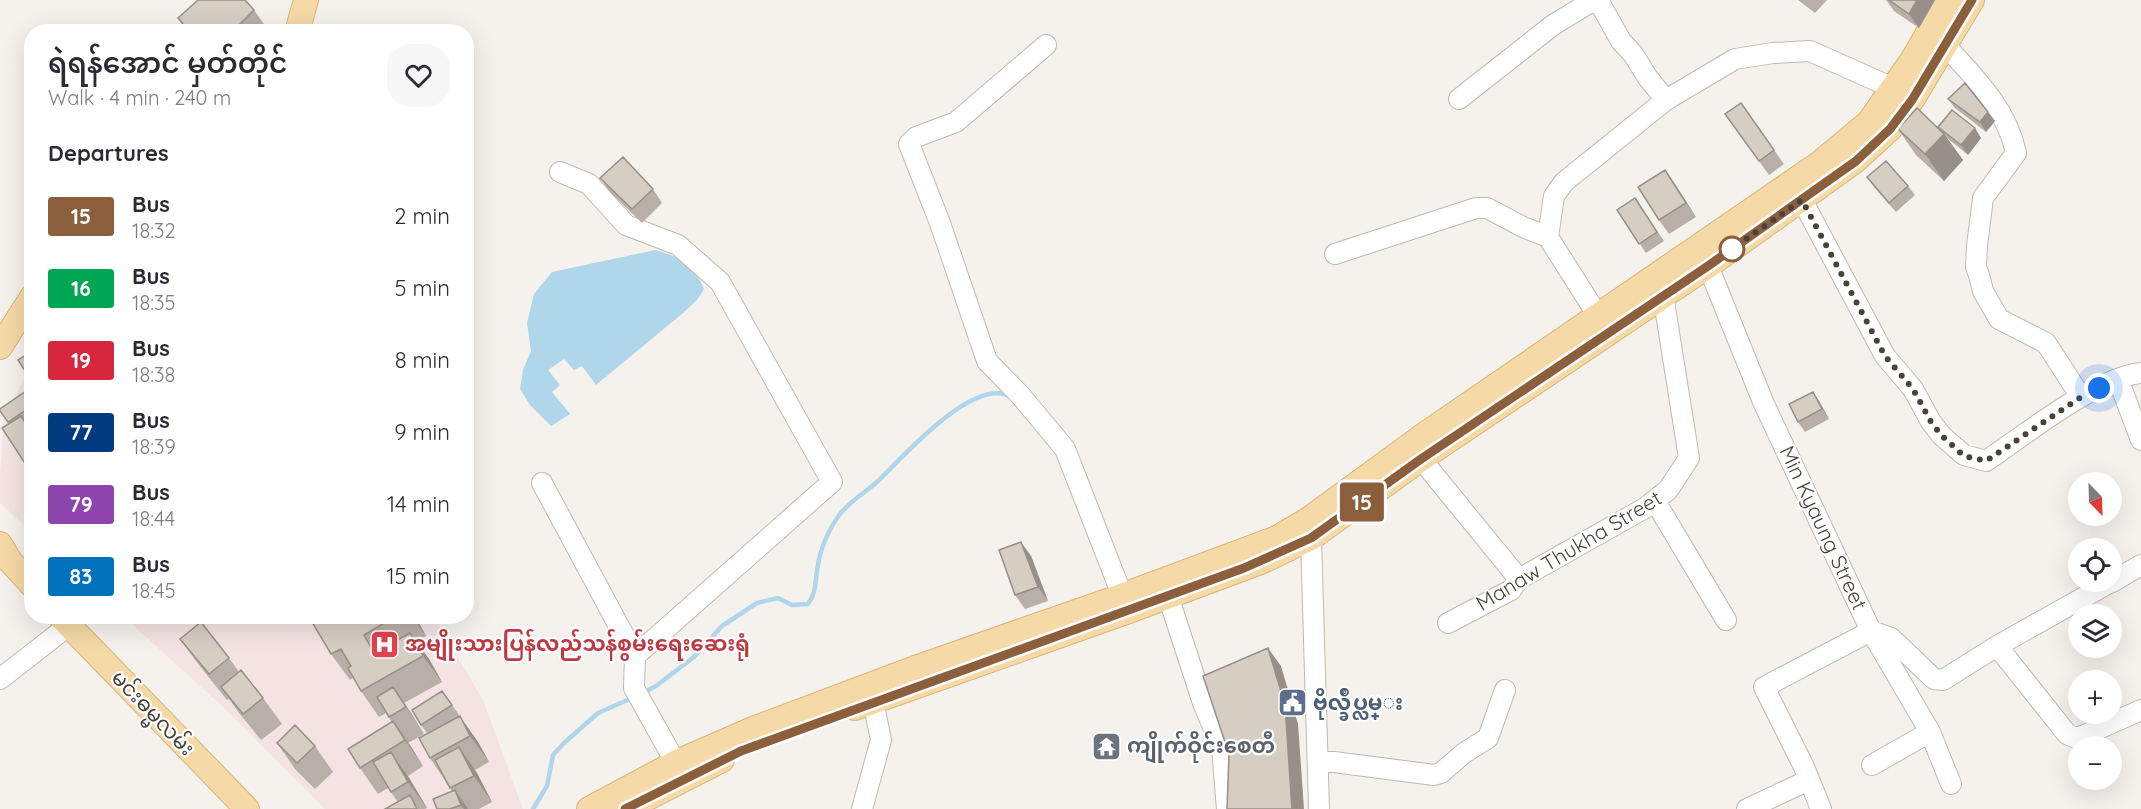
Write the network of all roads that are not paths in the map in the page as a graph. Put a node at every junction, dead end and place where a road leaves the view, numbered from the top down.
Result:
1 (306, 0) edge
2 (1596, 0) edge
3 (1947, 0) edge
4 (1972, 0) edge
5 (299, 24) edge
6 (1046, 45) dead end
7 (1945, 45) junction
8 (1902, 94) junction
9 (1459, 99) dead end
10 (1666, 100) junction
11 (560, 172) dead end
12 (1802, 200) junction
13 (1548, 237) junction
14 (1335, 254) dead end
15 (1703, 256) junction
16 (1663, 295) junction
17 (24, 310) edge
18 (1603, 324) junction
19 (0, 347) edge
20 (2141, 374) edge
21 (2118, 380) junction
22 (2081, 397) junction
23 (2141, 440) edge
24 (1415, 452) junction
25 (542, 483) dead end
26 (1655, 501) junction
27 (1311, 538) junction
28 (0, 544) edge
29 (2141, 565) edge
30 (24, 576) edge
31 (2122, 576) edge
32 (1519, 579) junction
33 (2094, 592) edge
34 (1122, 595) junction
35 (1168, 596) junction
36 (1726, 620) dead end
37 (1449, 623) dead end
38 (61, 624) edge
39 (67, 624) edge
40 (1871, 631) junction
41 (1998, 646) junction
42 (634, 656) junction
43 (0, 679) edge
44 (1506, 690) dead end
45 (873, 701) junction
46 (2141, 710) edge
47 (1930, 732) junction
48 (1318, 760) junction
49 (1872, 765) dead end
50 (680, 771) junction
51 (1809, 780) junction
52 (1951, 784) dead end
53 (247, 809) edge
54 (589, 809) edge
55 (626, 809) edge
56 (862, 809) edge
57 (1227, 809) edge
58 (1319, 809) edge
59 (1747, 809) edge
60 (1821, 809) edge

1 - 5 main road
2 - 9 street
2 - 10 street
3 - 8 main road
4 - 7 main road
6 - 34 street
7 - 8 main road
7 - 22 street
8 - 10 street
8 - 12 main road
8 - 15 main road
10 - 13 street
11 - 42 street
12 - 15 main road
12 - 22 street
13 - 14 street
13 - 18 street
15 - 16 main road
15 - 18 main road
15 - 40 street, Min Kyaung Street
16 - 18 main road
16 - 26 street, Manaw Thukha Street
17 - 19 main road
18 - 24 main road
20 - 21 street
21 - 22 street
21 - 23 street
24 - 27 main road
24 - 32 street
24 - 34 main road
25 - 42 street
26 - 32 street, Manaw Thukha Street
26 - 36 street
27 - 35 main road
27 - 48 street
28 - 30 main road
29 - 31 street
32 - 37 street, Manaw Thukha Street
33 - 41 street
34 - 50 main road
35 - 45 main road
35 - 57 street
38 - 43 street
39 - 53 main road, မင်းဓမ္မလမ်း
40 - 41 street
40 - 47 street, Min Kyaung Street
40 - 51 street
41 - 46 street
42 - 50 street
44 - 48 street
45 - 50 main road
45 - 56 street
47 - 49 street
47 - 52 street, Min Kyaung Street
48 - 58 street
50 - 54 main road
50 - 55 main road
51 - 59 street
51 - 60 street

